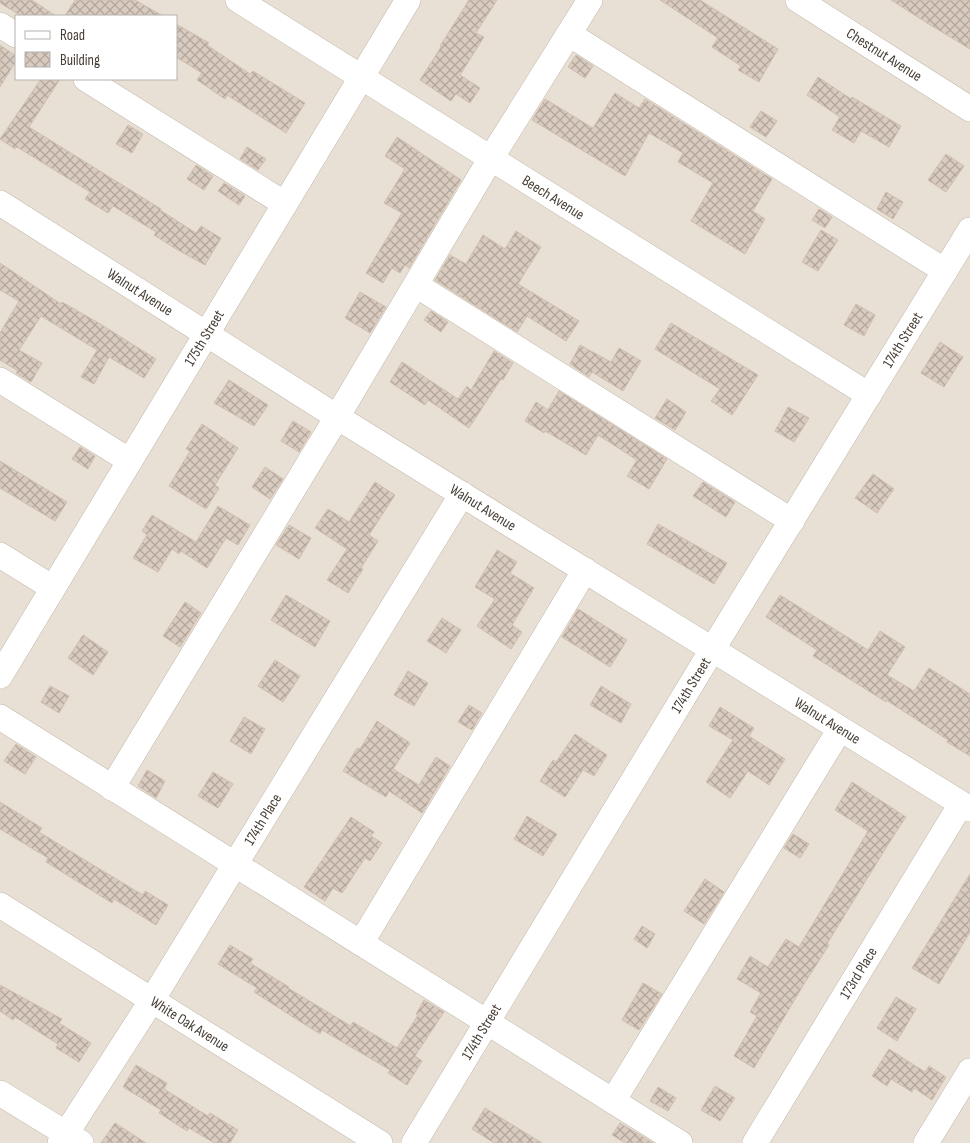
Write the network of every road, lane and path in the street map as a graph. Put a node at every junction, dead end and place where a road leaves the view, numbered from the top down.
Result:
1 (238, 0) edge
2 (408, 0) edge
3 (590, 0) edge
4 (798, 0) edge
5 (0, 25) edge
6 (15, 34) edge
7 (569, 34) junction
8 (362, 77) junction
9 (88, 80) edge
10 (970, 109) edge
11 (491, 158) junction
12 (0, 203) edge
13 (285, 204) junction
14 (970, 230) edge
15 (945, 271) junction
16 (416, 285) junction
17 (206, 333) junction
18 (0, 380) edge
19 (869, 395) junction
20 (337, 417) junction
21 (130, 461) junction
22 (462, 494) junction
23 (792, 521) junction
24 (0, 555) edge
25 (585, 570) junction
26 (53, 588) junction
27 (712, 650) junction
28 (0, 676) edge
29 (0, 718) edge
30 (840, 729) junction
31 (112, 788) junction
32 (966, 806) edge
33 (235, 864) junction
34 (0, 905) edge
35 (361, 943) junction
36 (152, 1000) junction
37 (487, 1022) junction
38 (970, 1071) edge
39 (0, 1093) edge
40 (614, 1101) junction
41 (69, 1140) edge
42 (380, 1143) edge
43 (414, 1143) edge
44 (680, 1143) edge
45 (755, 1143) edge
46 (926, 1143) edge

1 - 8 street, Beech Avenue
2 - 8 street, 175th Street
3 - 7 street
4 - 10 street, Chestnut Avenue
5 - 6 street
7 - 11 street
7 - 15 street
8 - 11 street, Beech Avenue
8 - 13 street, 175th Street
9 - 13 street
11 - 16 street
11 - 19 street, Beech Avenue
12 - 17 street, Walnut Avenue
13 - 17 street, 175th Street
14 - 15 street, 174th Street
15 - 19 street, 174th Street
16 - 20 street
16 - 23 street
17 - 20 street, Walnut Avenue
17 - 21 street, 175th Street
18 - 21 street
19 - 23 street, 174th Street
20 - 22 street, Walnut Avenue
20 - 31 street
21 - 26 street, 175th Street
22 - 25 street, Walnut Avenue
22 - 33 street, 174th Place
23 - 27 street, 174th Street
24 - 26 street
25 - 27 street, Walnut Avenue
25 - 35 street
26 - 28 street, 175th Street
27 - 30 street, Walnut Avenue
27 - 37 street, 174th Street
29 - 31 street
30 - 32 street, Walnut Avenue
30 - 40 street
31 - 33 street
32 - 45 street, 173rd Place
33 - 35 street
33 - 36 street, 174th Place
34 - 36 street, White Oak Avenue
35 - 37 street
36 - 41 street, 174th Place
36 - 42 street, White Oak Avenue
37 - 40 street
37 - 43 street, 174th Street
38 - 46 street
39 - 41 street
40 - 44 street

